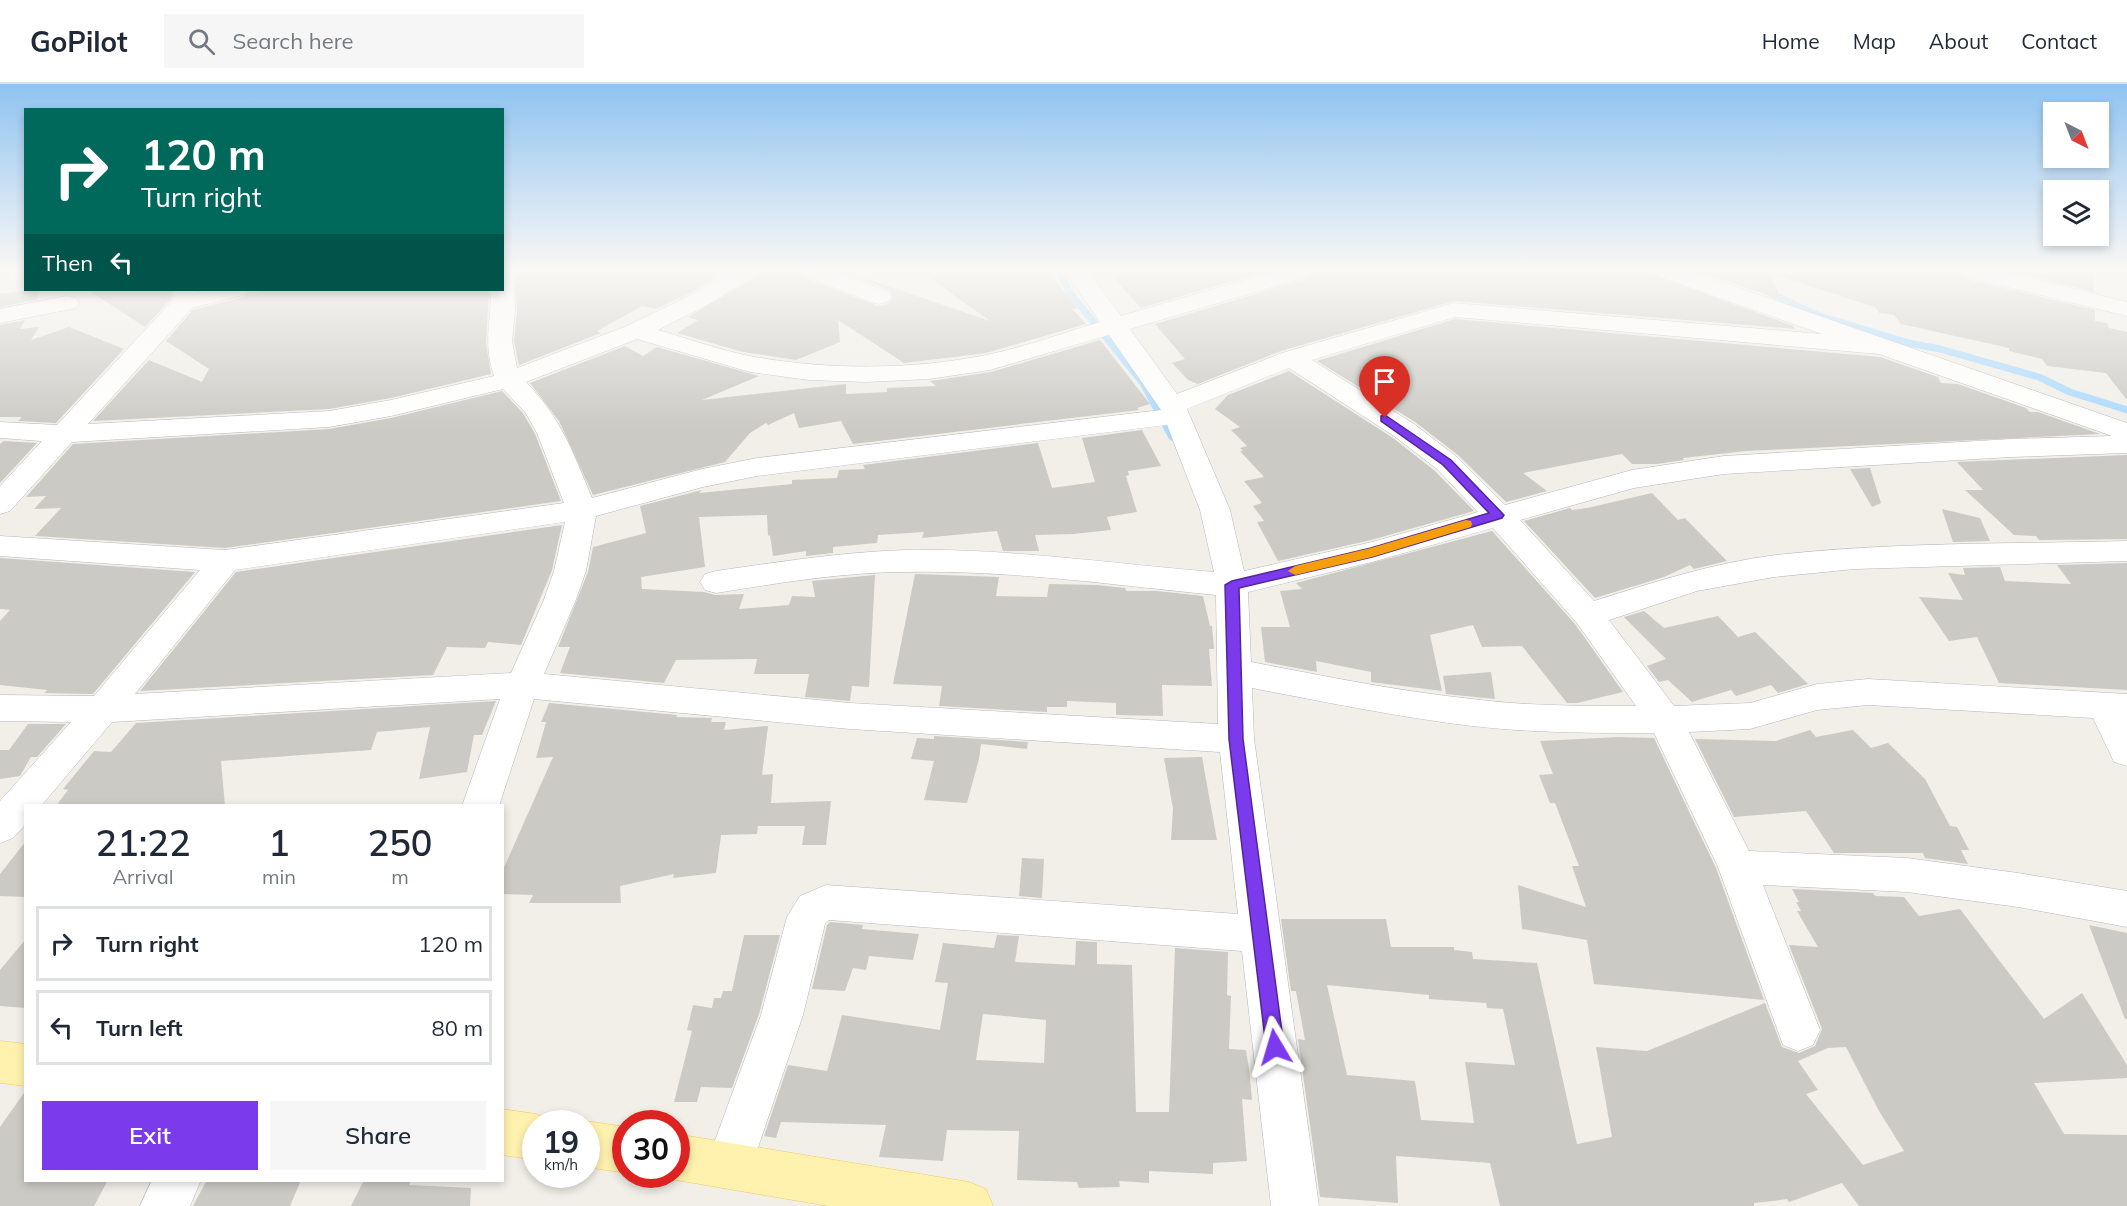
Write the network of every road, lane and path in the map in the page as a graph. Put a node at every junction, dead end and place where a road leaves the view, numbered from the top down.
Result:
1 (161, 323) edge
2 (501, 323) edge
3 (651, 323) edge
4 (1407, 323) edge
5 (1617, 323) edge
6 (1819, 323) edge
7 (1116, 324) joint
8 (636, 331) junction
9 (1888, 347) junction
10 (1292, 358) junction
11 (509, 380) junction
12 (1174, 411) junction
13 (0, 430) edge
14 (2127, 432) edge
15 (64, 434) junction
16 (2127, 444) edge
17 (0, 504) edge
18 (582, 510) junction
19 (1498, 515) junction
20 (0, 546) edge
21 (2127, 551) edge
22 (225, 561) junction
23 (716, 582) dead end
24 (1232, 585) junction
25 (1588, 615) junction
26 (1235, 672) junction
27 (522, 685) junction
28 (2116, 707) edge
29 (0, 708) edge
30 (103, 709) junction
31 (1665, 720) junction
32 (1236, 739) junction
33 (2127, 752) edge
34 (481, 804) edge
35 (0, 827) edge
36 (1737, 867) junction
37 (2127, 909) edge
38 (1261, 934) junction
39 (1798, 1030) dead end
40 (0, 1062) edge
41 (24, 1065) edge
42 (504, 1132) edge
43 (522, 1135) edge
44 (690, 1159) edge
45 (729, 1165) junction
46 (177, 1182) edge
47 (164, 1206) edge
48 (969, 1206) edge
49 (1294, 1206) edge

1 - 15 street
2 - 11 street
3 - 8 street
4 - 10 street
5 - 9 street
6 - 9 street
7 - 8 street
7 - 12 street
8 - 11 street
9 - 14 street
10 - 12 street
10 - 19 street
11 - 15 street
11 - 18 street
12 - 18 street
12 - 24 street
13 - 15 street
15 - 17 street
16 - 19 street
18 - 22 street
18 - 27 street
19 - 24 street
19 - 25 street
20 - 22 street
21 - 25 street
22 - 30 street
23 - 24 street
24 - 26 street
25 - 31 street
26 - 31 street
26 - 32 street
27 - 30 street
27 - 32 street
27 - 34 street
28 - 31 street
28 - 33 street
29 - 30 street
30 - 35 street
31 - 36 street
32 - 38 street
36 - 37 street
36 - 39 street
38 - 45 street
38 - 49 street
40 - 41 main road
42 - 43 main road
44 - 45 main road
45 - 48 main road
46 - 47 street

